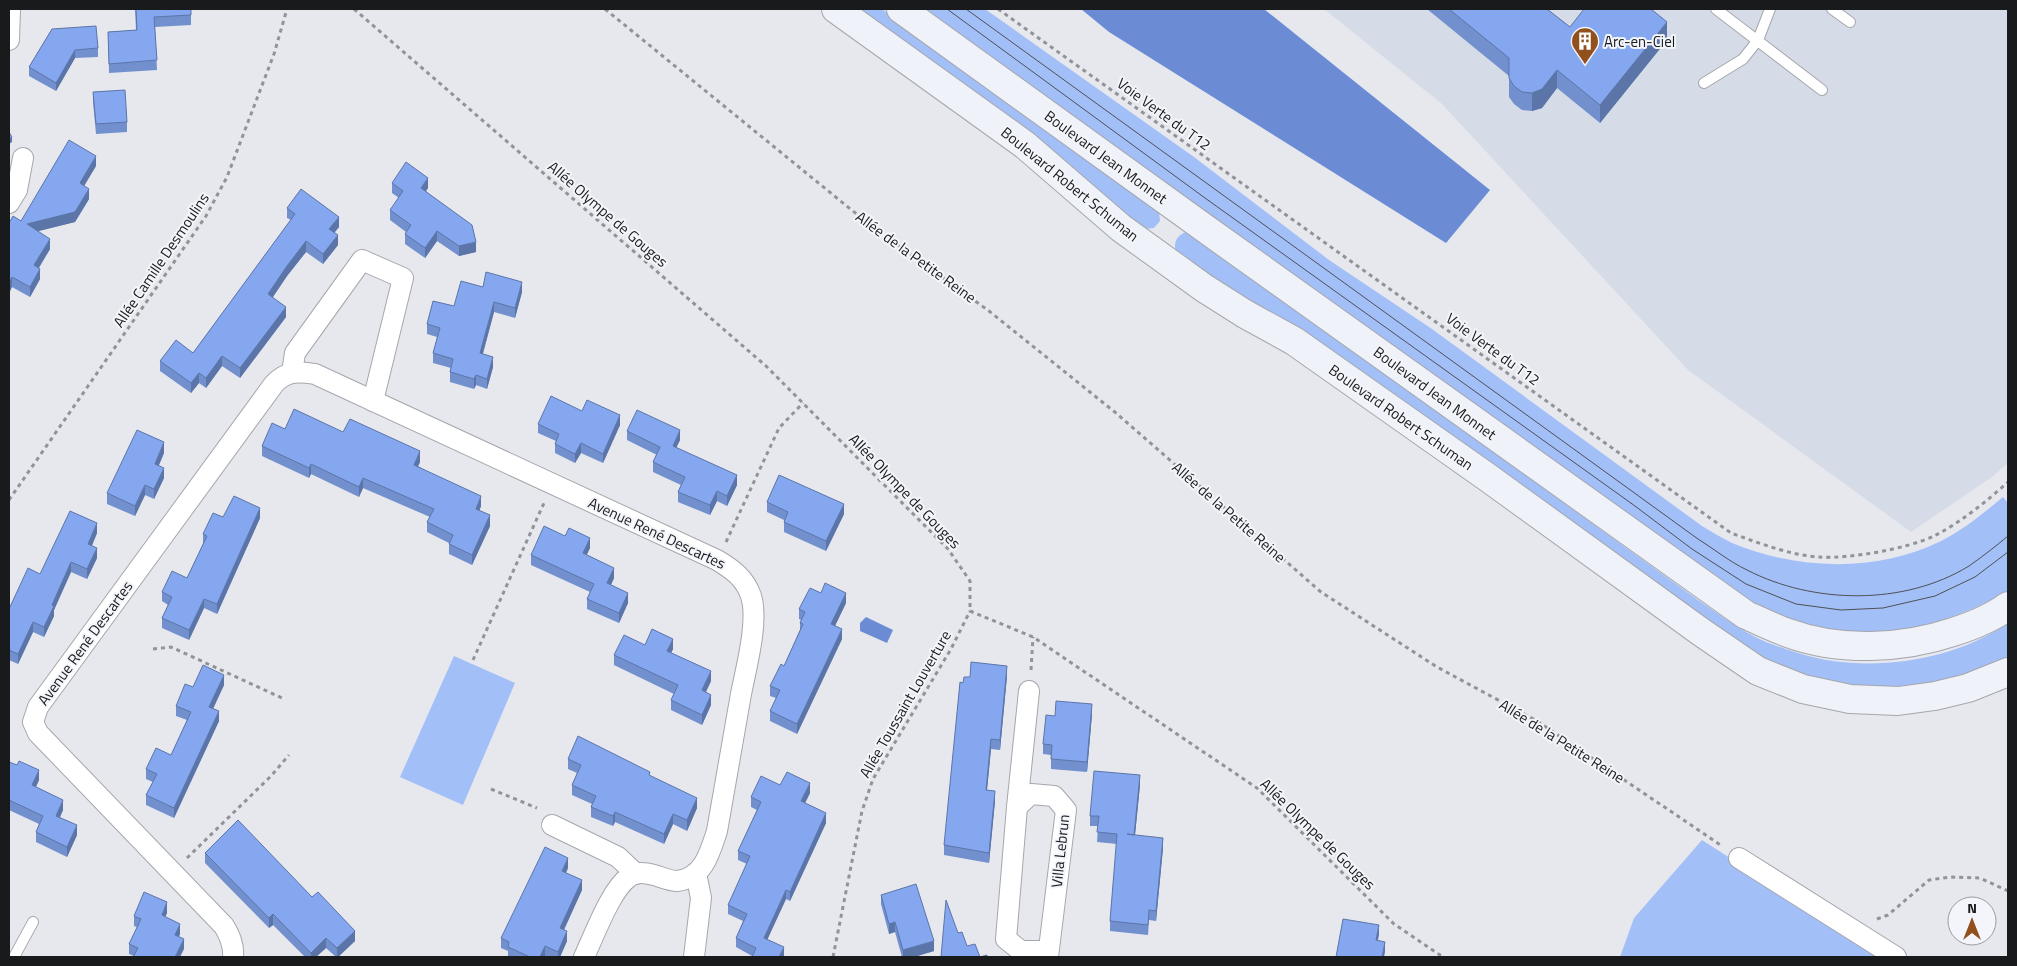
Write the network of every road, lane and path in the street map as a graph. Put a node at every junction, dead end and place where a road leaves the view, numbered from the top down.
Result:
1 (11, 9) edge
2 (287, 9) edge
3 (354, 9) edge
4 (605, 9) edge
5 (836, 9) edge
6 (901, 9) edge
7 (998, 9) edge
8 (1716, 9) edge
9 (1770, 9) edge
10 (1832, 9) edge
11 (1850, 22) dead end
12 (9, 40) edge
13 (1758, 40) junction
14 (1704, 83) dead end
15 (1822, 90) dead end
16 (23, 158) dead end
17 (9, 203) edge
18 (292, 373) junction
19 (373, 401) junction
20 (803, 403) junction
21 (2008, 482) edge
22 (553, 484) junction
23 (9, 500) edge
24 (717, 560) junction
25 (2008, 606) edge
26 (970, 611) junction
27 (1033, 637) junction
28 (153, 649) dead end
29 (473, 660) dead end
30 (2008, 672) edge
31 (1029, 691) joint
32 (282, 698) dead end
33 (289, 755) dead end
34 (490, 789) dead end
35 (1017, 806) junction
36 (552, 825) joint
37 (1739, 858) joint
38 (172, 872) junction
39 (696, 873) junction
40 (636, 874) junction
41 (2008, 891) edge
42 (33, 922) dead end
43 (1862, 936) junction
44 (1048, 954) edge
45 (238, 955) edge
46 (14, 957) edge
47 (584, 957) edge
48 (694, 957) edge
49 (833, 957) edge
50 (1443, 957) edge
51 (1896, 957) edge

1 - 12 street
2 - 23 path, Allée Camille Desmoulins
3 - 20 path, Allée Olympe de Gouges
4 - 37 path, Allée de la Petite Reine
5 - 30 main road, Boulevard Robert Schuman
6 - 25 main road, Boulevard Jean Monnet
7 - 21 path, Voie Verte du T12
8 - 13 lane
9 - 13 lane
10 - 11 lane
13 - 14 lane
13 - 15 lane
16 - 17 street
18 - 19 street, Avenue René Descartes
18 - 19 street
18 - 38 street, Avenue René Descartes
19 - 22 street, Avenue René Descartes
20 - 24 path
20 - 26 path, Allée Olympe de Gouges
22 - 24 street, Avenue René Descartes
22 - 29 path
24 - 39 street, Avenue René Descartes
26 - 27 path, Allée Olympe de Gouges
26 - 49 path, Allée Toussaint Louverture
27 - 31 path
27 - 50 path, Allée Olympe de Gouges
28 - 32 path
31 - 35 street, Villa Lebrun
33 - 38 path
34 - 36 path
35 - 44 street, Villa Lebrun
35 - 44 street, Villa Lebrun
36 - 40 street
37 - 43 street
38 - 45 street, Avenue René Descartes
39 - 40 street
39 - 48 street
40 - 47 street
41 - 43 path
42 - 46 lane
43 - 51 street

